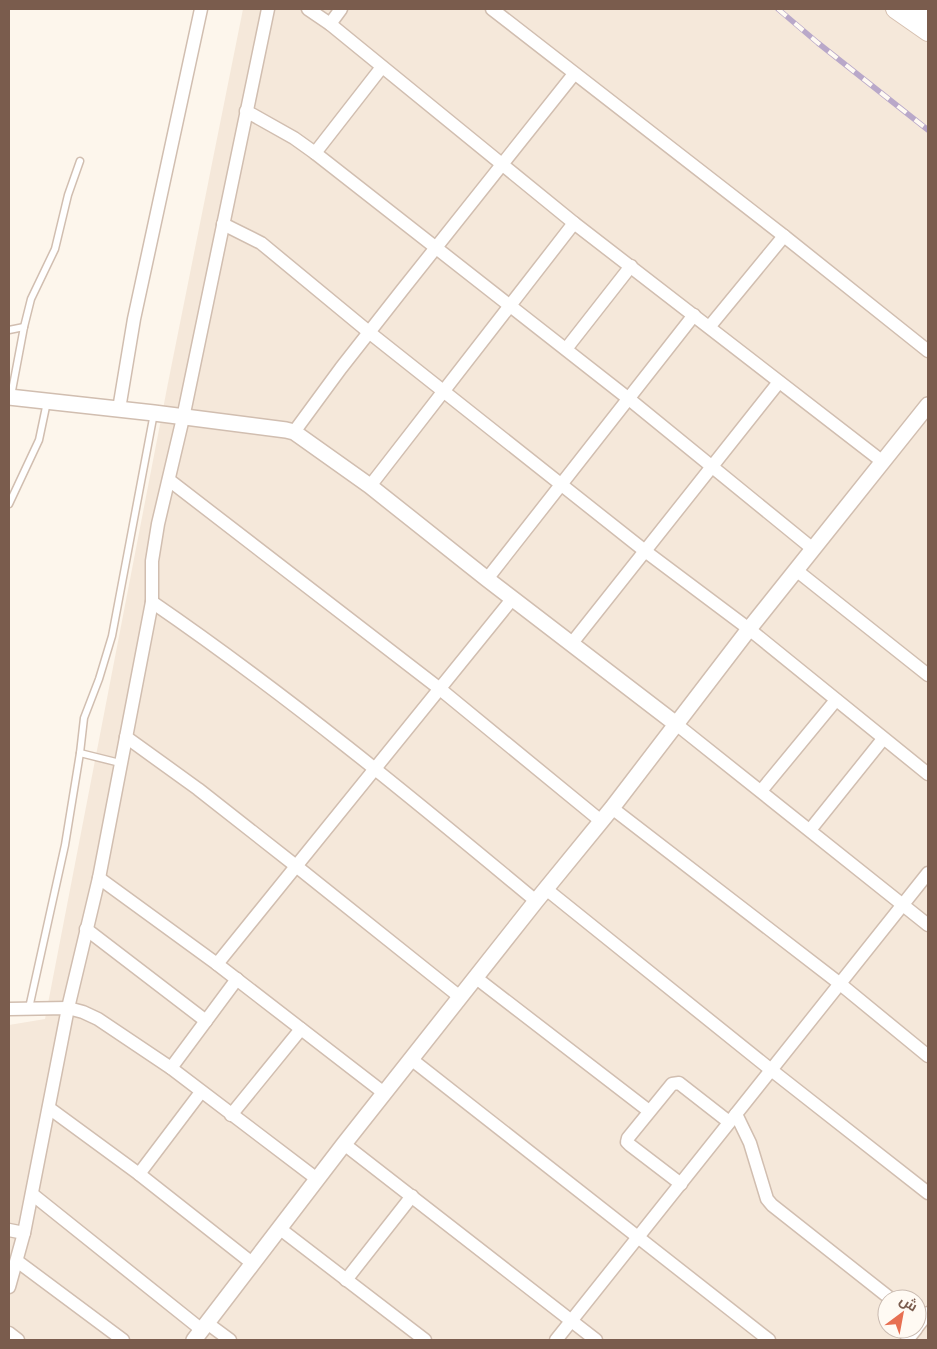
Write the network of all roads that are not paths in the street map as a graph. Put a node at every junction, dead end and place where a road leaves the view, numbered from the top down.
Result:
1 (201, 9) edge
2 (268, 9) edge
3 (308, 9) edge
4 (341, 9) edge
5 (492, 9) edge
6 (895, 9) edge
7 (920, 9) edge
8 (928, 14) edge
9 (330, 24) junction
10 (928, 32) edge
11 (382, 67) junction
12 (574, 74) junction
13 (246, 111) junction
14 (315, 153) junction
15 (80, 160) dead end
16 (502, 165) junction
17 (574, 223) junction
18 (223, 224) junction
19 (784, 236) junction
20 (435, 247) junction
21 (631, 266) junction
22 (511, 306) junction
23 (694, 315) junction
24 (710, 326) junction
25 (24, 327) junction
26 (9, 330) edge
27 (370, 333) junction
28 (566, 349) junction
29 (928, 351) edge
30 (779, 382) junction
31 (443, 392) junction
32 (10, 398) edge
33 (629, 399) junction
34 (47, 402) junction
35 (119, 409) junction
36 (154, 413) junction
37 (926, 413) edge
38 (184, 418) junction
39 (294, 432) junction
40 (882, 462) junction
41 (711, 466) junction
42 (169, 480) junction
43 (561, 483) junction
44 (370, 486) junction
45 (9, 504) edge
46 (813, 549) junction
47 (645, 551) junction
48 (796, 570) junction
49 (487, 579) junction
50 (513, 598) junction
51 (152, 602) junction
52 (749, 629) junction
53 (572, 643) junction
54 (928, 675) edge
55 (440, 689) junction
56 (836, 700) junction
57 (676, 724) junction
58 (126, 736) junction
59 (883, 739) junction
60 (80, 753) junction
61 (120, 763) junction
62 (376, 768) junction
63 (928, 774) edge
64 (761, 791) junction
65 (612, 808) junction
66 (601, 820) junction
67 (810, 830) junction
68 (296, 866) junction
69 (928, 872) edge
70 (99, 878) junction
71 (546, 889) junction
72 (536, 901) junction
73 (902, 904) junction
74 (928, 925) edge
75 (86, 929) junction
76 (218, 964) junction
77 (475, 977) junction
78 (236, 979) junction
79 (839, 983) junction
80 (460, 997) junction
81 (30, 1008) junction
82 (68, 1008) junction
83 (9, 1009) edge
84 (206, 1020) junction
85 (301, 1029) junction
86 (928, 1056) edge
87 (411, 1059) junction
88 (171, 1068) junction
89 (770, 1070) junction
90 (201, 1092) junction
91 (384, 1093) junction
92 (49, 1108) junction
93 (649, 1111) junction
94 (231, 1115) junction
95 (732, 1118) junction
96 (344, 1144) junction
97 (139, 1174) junction
98 (317, 1179) junction
99 (681, 1184) junction
100 (928, 1193) edge
101 (32, 1194) junction
102 (412, 1196) junction
103 (279, 1228) junction
104 (9, 1230) edge
105 (24, 1233) junction
106 (638, 1238) junction
107 (17, 1262) junction
108 (252, 1263) junction
109 (346, 1280) junction
110 (9, 1287) edge
111 (878, 1289) edge
112 (571, 1320) junction
113 (201, 1331) edge
114 (9, 1333) edge
115 (18, 1340) edge
116 (123, 1340) edge
117 (230, 1340) edge
118 (425, 1340) edge
119 (556, 1340) edge
120 (596, 1340) edge
121 (769, 1340) edge

1 - 35 street
2 - 13 street
3 - 9 street
4 - 9 street
5 - 12 street
6 - 10 main road
7 - 8 main road
9 - 11 street
11 - 14 street
11 - 16 street
12 - 16 street
12 - 19 street
13 - 14 street
13 - 18 street
14 - 20 street
15 - 25 lane
16 - 17 street
16 - 20 street
17 - 21 street
17 - 22 street
18 - 27 street
18 - 38 street
19 - 24 street
19 - 29 street
20 - 22 street
20 - 27 street
21 - 23 street
21 - 28 street
22 - 28 street
22 - 31 street
23 - 24 street
23 - 33 street
24 - 30 street
25 - 26 lane
25 - 32 lane
27 - 31 street
27 - 39 street
28 - 33 street
30 - 40 street
30 - 41 street
31 - 43 street
31 - 44 street
32 - 34 street
33 - 41 street
33 - 43 street
34 - 35 street
34 - 45 lane
35 - 36 street
36 - 38 street
36 - 60 lane
37 - 40 street
38 - 39 street
38 - 42 street
39 - 44 street
40 - 46 street
41 - 46 street
41 - 47 street
42 - 51 street
42 - 55 street
43 - 47 street
43 - 49 street
44 - 49 street
46 - 48 street
47 - 52 street
47 - 53 street
48 - 52 street
48 - 54 street
49 - 50 street
50 - 53 street
50 - 55 street
51 - 58 street
51 - 62 street
52 - 56 street
52 - 57 street
53 - 57 street
55 - 62 street
55 - 66 street
56 - 59 street
56 - 64 street
57 - 64 street
57 - 65 street
58 - 61 street
58 - 68 street
59 - 63 street
59 - 67 street
60 - 61 lane
60 - 81 lane
61 - 70 street
62 - 68 street
62 - 72 street
64 - 67 street
65 - 66 street
65 - 79 street
66 - 71 street
67 - 73 street
68 - 76 street
68 - 80 street
69 - 73 street
70 - 75 street
70 - 76 street
71 - 72 street
71 - 89 street
72 - 77 street
73 - 74 street
73 - 79 street
75 - 82 street
75 - 84 street
76 - 78 street
77 - 80 street
77 - 93 street
78 - 84 street
78 - 85 street
79 - 86 street
79 - 89 street
80 - 87 street
81 - 82 street
81 - 83 street
82 - 88 street
82 - 92 street
84 - 88 street
85 - 91 street
85 - 94 street
87 - 91 street
87 - 106 street
88 - 90 street
89 - 95 street
89 - 100 street
90 - 94 street
90 - 97 street
91 - 96 street
92 - 97 street
92 - 101 street
93 - 95 street
93 - 99 street
94 - 98 street
95 - 99 street
95 - 111 street
96 - 98 street
96 - 102 street
97 - 108 street
98 - 103 street
99 - 106 street
101 - 105 street
101 - 113 street
102 - 109 street
102 - 112 street
103 - 108 street
103 - 109 street
104 - 105 street
105 - 107 street
106 - 112 street
106 - 121 street
107 - 110 street
107 - 116 street
108 - 113 street
109 - 118 street
112 - 119 street
112 - 120 street
113 - 117 street
114 - 115 street

